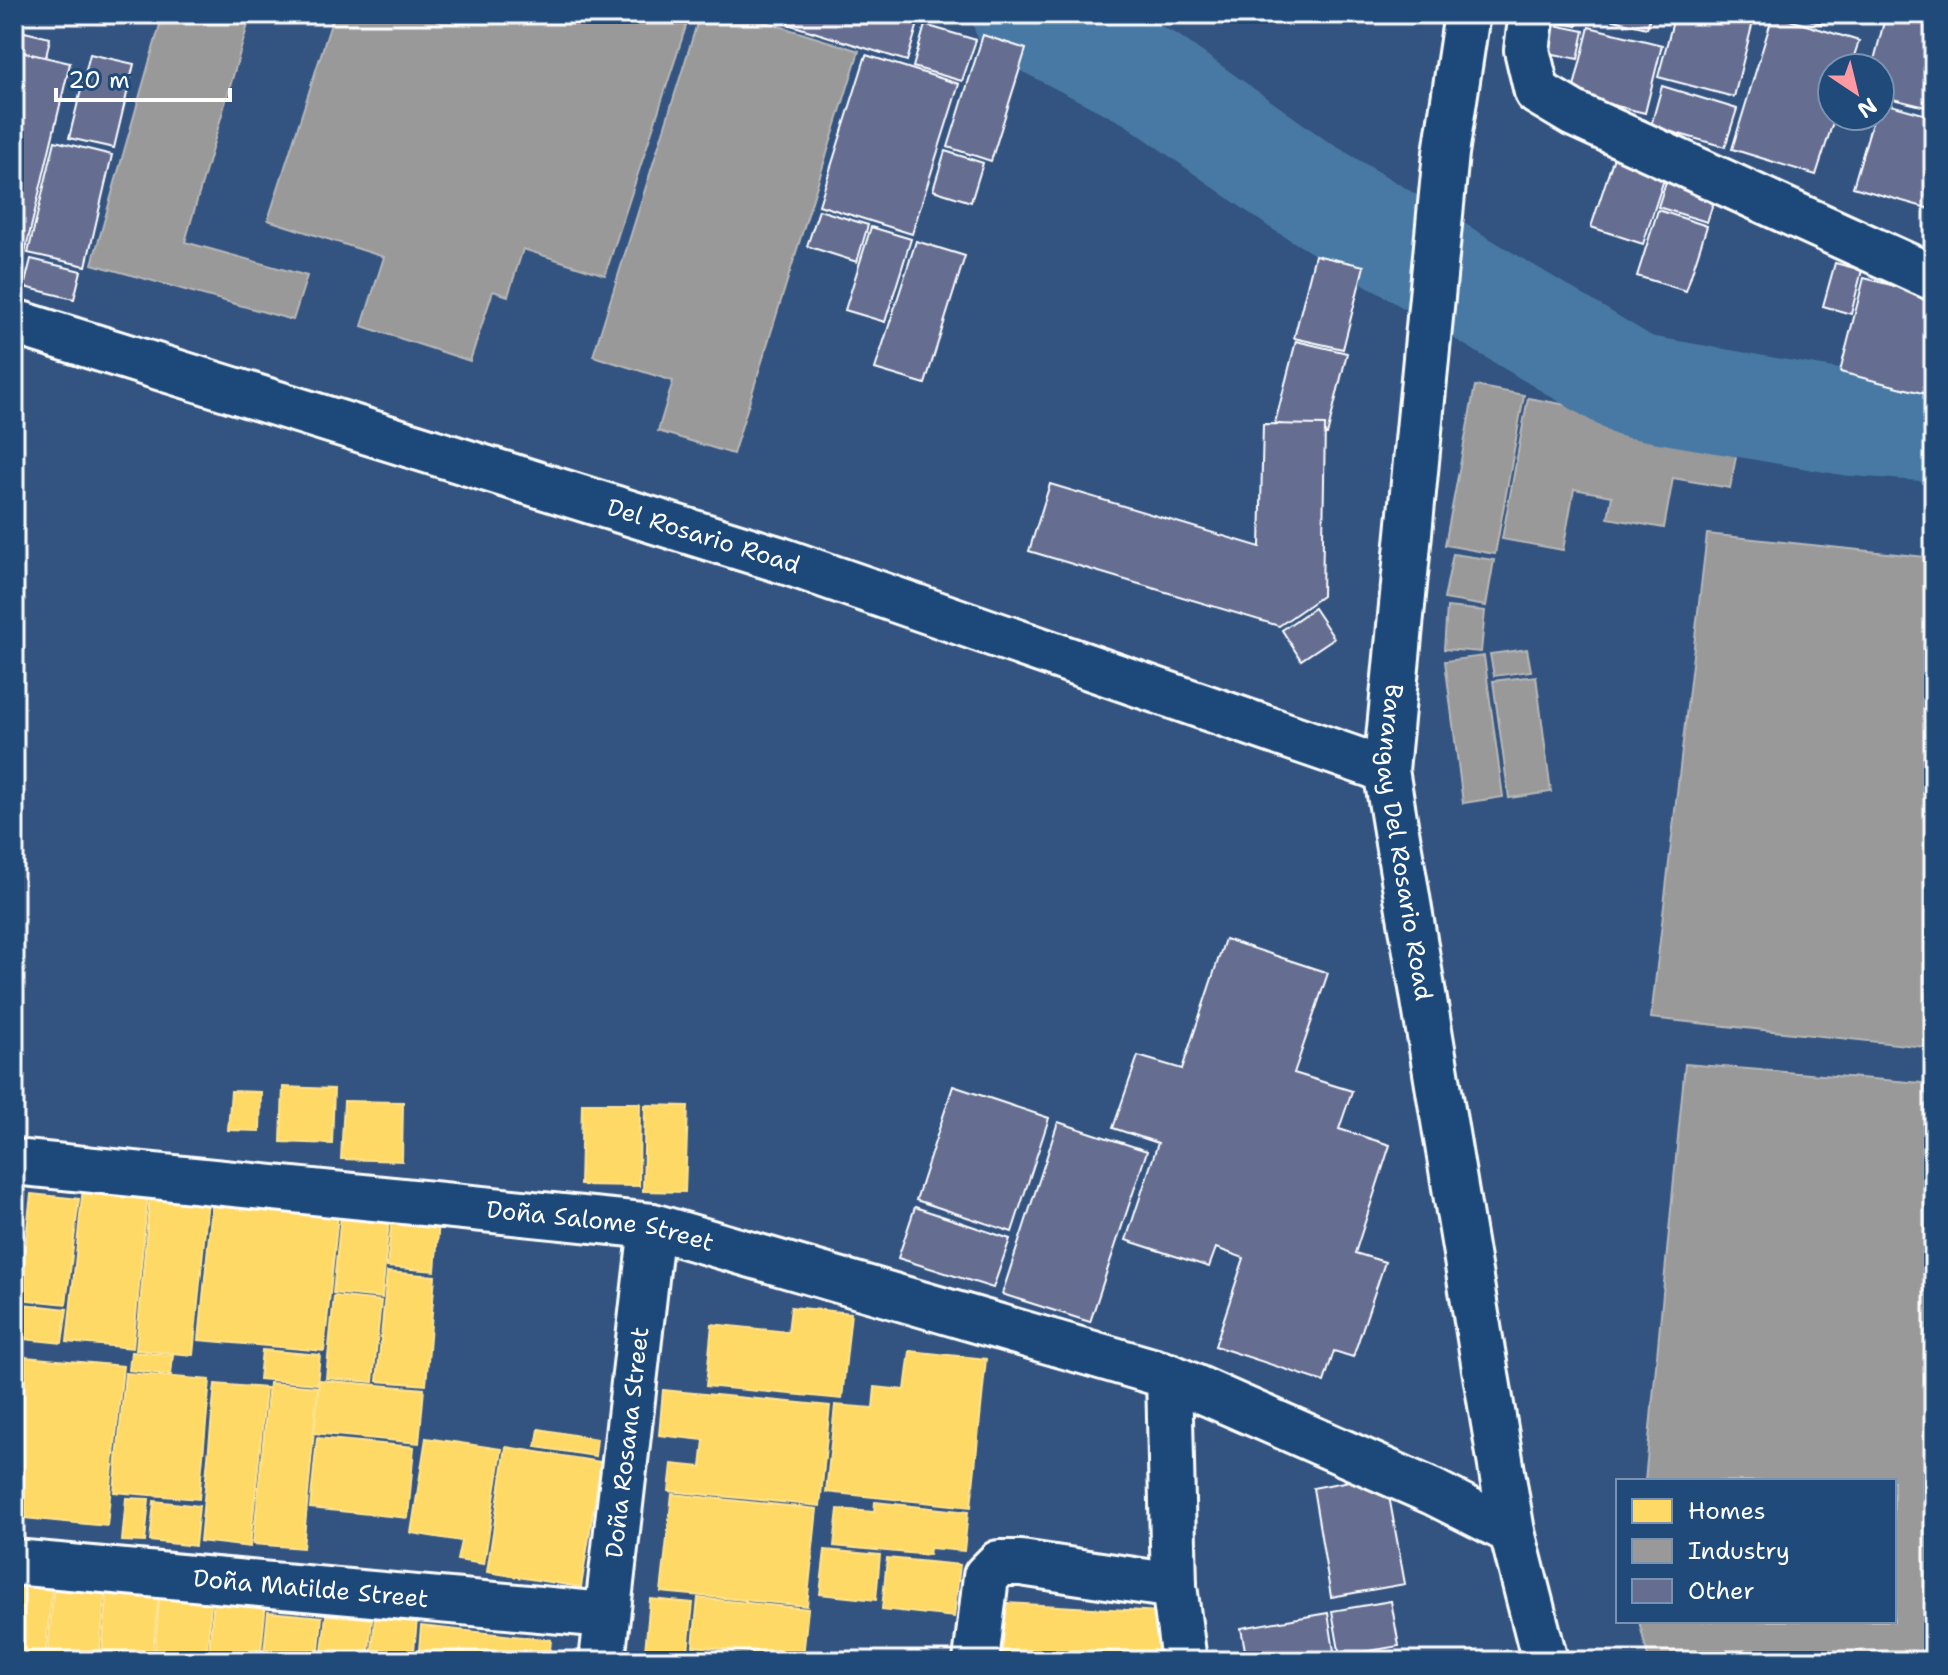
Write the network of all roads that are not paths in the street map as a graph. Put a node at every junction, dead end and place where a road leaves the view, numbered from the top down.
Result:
1 (1467, 14) edge
2 (1532, 14) edge
3 (1934, 278) edge
4 (14, 322) edge
5 (1386, 770) junction
6 (14, 1162) edge
7 (652, 1226) junction
8 (1169, 1376) junction
9 (1512, 1532) junction
10 (14, 1562) edge
11 (1174, 1586) junction
12 (606, 1615) junction
13 (602, 1661) edge
14 (976, 1661) edge
15 (1184, 1661) edge
16 (1545, 1661) edge

1 - 5 street, Barangay Del Rosario Road
2 - 3 street
4 - 5 street, Del Rosario Road
5 - 9 street, Barangay Del Rosario Road
6 - 7 street, Doña Salome Street
7 - 8 street, Doña Salome Street
7 - 12 street, Doña Rosana Street
8 - 9 street, Doña Salome Street
8 - 11 street
9 - 16 street, Barangay Del Rosario Road
10 - 12 street, Doña Matilde Street
11 - 14 street
11 - 15 street
12 - 13 street, Doña Rosana Street

